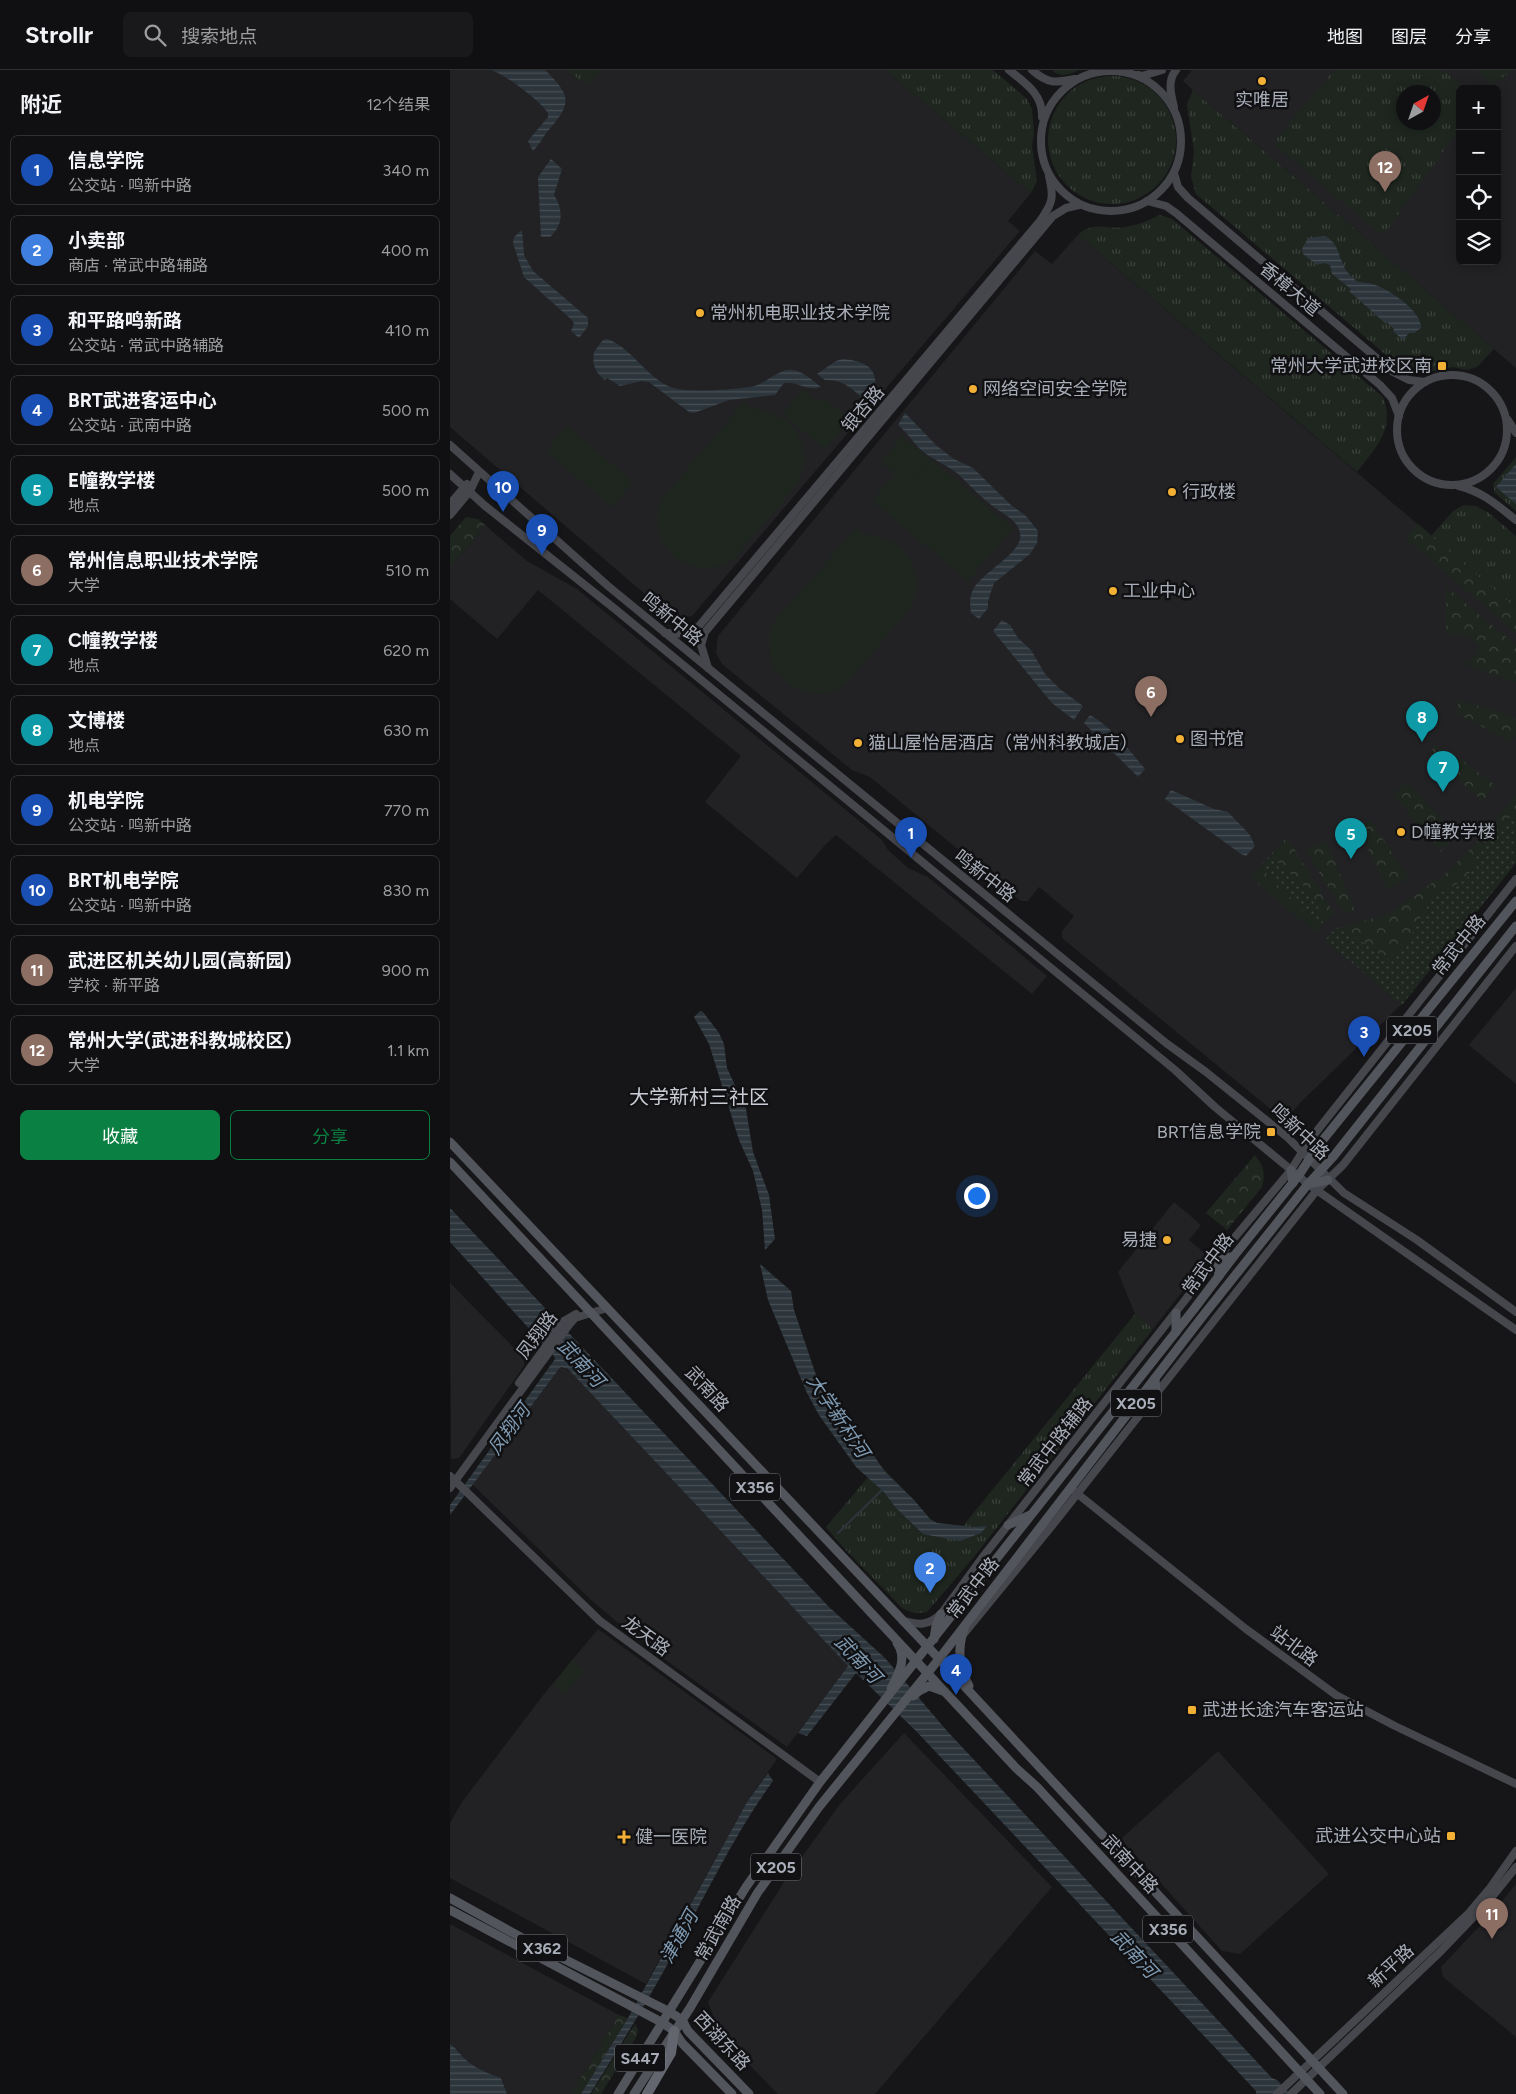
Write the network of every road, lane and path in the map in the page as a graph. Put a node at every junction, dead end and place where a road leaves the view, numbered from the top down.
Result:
1 (1009, 70) edge
2 (1032, 70) edge
3 (1162, 70) edge
4 (1176, 70) edge
5 (1127, 73) junction
6 (1080, 78) junction
7 (1176, 114) junction
8 (1042, 126) junction
9 (1174, 173) junction
10 (1049, 176) junction
11 (1147, 202) junction
12 (1079, 204) junction
13 (1425, 382) junction
14 (1399, 416) junction
15 (1507, 418) junction
16 (1516, 433) edge
17 (450, 445) edge
18 (479, 472) junction
19 (450, 474) edge
20 (1452, 484) junction
21 (467, 489) junction
22 (450, 504) edge
23 (450, 516) edge
24 (1516, 520) edge
25 (666, 633) junction
26 (708, 668) junction
27 (1516, 879) edge
28 (1516, 901) edge
29 (1516, 926) edge
30 (1516, 946) edge
31 (450, 1142) edge
32 (1303, 1152) junction
33 (1308, 1159) junction
34 (450, 1162) edge
35 (1320, 1171) junction
36 (1294, 1176) junction
37 (1328, 1180) junction
38 (1308, 1184) junction
39 (1317, 1190) junction
40 (1234, 1256) junction
41 (1217, 1261) junction
42 (1219, 1276) junction
43 (607, 1308) junction
44 (591, 1312) junction
45 (1516, 1312) edge
46 (1176, 1313) junction
47 (1516, 1330) edge
48 (1176, 1332) junction
49 (1155, 1378) junction
50 (1156, 1394) junction
51 (1141, 1396) junction
52 (451, 1481) edge
53 (1074, 1491) junction
54 (1032, 1514) junction
55 (1008, 1525) junction
56 (940, 1614) junction
57 (903, 1621) junction
58 (965, 1624) junction
59 (885, 1627) junction
60 (961, 1636) junction
61 (934, 1639) junction
62 (928, 1647) junction
63 (939, 1659) junction
64 (917, 1661) junction
65 (928, 1672) junction
66 (903, 1673) junction
67 (917, 1689) junction
68 (949, 1695) junction
69 (978, 1702) junction
70 (820, 1782) junction
71 (1516, 1784) edge
72 (1516, 1851) edge
73 (1516, 1867) edge
74 (450, 1898) edge
75 (450, 1910) edge
76 (670, 2012) junction
77 (682, 2020) junction
78 (662, 2023) junction
79 (674, 2031) junction
80 (1315, 2064) junction
81 (1303, 2076) junction
82 (1291, 2093) edge
83 (618, 2094) edge
84 (634, 2094) edge
85 (646, 2094) edge
86 (732, 2094) edge
87 (749, 2094) edge
88 (1277, 2094) edge
89 (1320, 2094) edge
90 (1343, 2094) edge

1 - 8 street
2 - 6 street
3 - 5 street
4 - 7 street
5 - 6 street
5 - 7 street
6 - 8 street
7 - 9 street
8 - 10 street
9 - 11 street
9 - 13 street, 香樟大道
10 - 12 street
10 - 25 street, 银杏路
11 - 12 street
11 - 14 street, 香樟大道
12 - 26 street, 银杏路
13 - 14 street
13 - 15 street
14 - 20 street
15 - 16 street
15 - 20 street
17 - 18 street, 鸣新中路
18 - 21 street
18 - 25 street, 鸣新中路
19 - 21 street, 鸣新中路
20 - 24 street
21 - 22 street
21 - 23 street
21 - 36 street, 鸣新中路
25 - 26 street, 鸣新中路
26 - 32 street, 鸣新中路
27 - 32 street, 常武中路辅路
28 - 33 main road, 常武中路 / X205
29 - 35 main road, 常武中路 / X205
30 - 37 street
31 - 43 main road, 武南路 / X356
32 - 33 street, 鸣新中路
32 - 36 street, 常武中路辅路
33 - 35 street, 鸣新中路
33 - 36 main road, 常武中路 / X205
34 - 44 main road, 武南路 / X356
35 - 37 street, 鸣新中路
35 - 38 main road, 常武中路 / X205
36 - 38 street, 鸣新中路
36 - 40 main road, 常武中路 / X205
36 - 41 street, 常武中路辅路
37 - 38 main road
37 - 39 street
37 - 45 street, 鸣新中路
38 - 39 street, 鸣新中路
38 - 49 main road, 常武中路 / X205
39 - 47 street, 鸣新中路
39 - 50 street
40 - 41 main road
40 - 42 main road, 常武中路 / X205
41 - 42 main road
41 - 46 street, 常武中路辅路
42 - 48 main road, 常武中路 / X205
43 - 44 street, 凤翔路
43 - 57 main road, 武南路 / X356
44 - 52 street, 凤翔路
44 - 59 main road, 武南路 / X356
46 - 48 main road
46 - 55 street, 常武中路辅路
48 - 54 main road, 常武中路 / X205
49 - 50 main road
49 - 51 main road, 常武中路 / X205
50 - 51 main road
50 - 53 street
51 - 53 main road, 常武中路 / X205
52 - 70 street, 龙天路
53 - 58 main road, 常武中路 / X205
53 - 60 street
53 - 71 street, 站北路
54 - 55 main road
54 - 61 main road, 常武中路 / X205
55 - 56 street, 常武中路辅路
56 - 57 street, 常武中路辅路
56 - 61 main road
57 - 62 main road, 武南路 / X356
58 - 60 main road
58 - 63 main road, 常武中路 / X205
59 - 64 main road, 武南路 / X356
59 - 66 main road
60 - 63 street
60 - 69 main road
61 - 62 main road, 常武中路 / X205
62 - 63 main road, 武南路 / X356
62 - 64 main road, X205
63 - 65 main road, X205
63 - 69 main road, 武南中路 / X356
64 - 65 main road, 武南路 / X356
64 - 66 main road, X205
65 - 67 main road, X205
65 - 68 main road, 武南中路 / X356
66 - 70 main road, 常武南路 / X205
67 - 68 main road
67 - 77 main road, 常武南路 / X205
68 - 81 main road, 武南中路 / X356
69 - 80 main road, 武南中路 / X356
70 - 76 main road, 常武南路 / X205
72 - 80 street, 新平路
73 - 80 street
74 - 76 main road, X362
75 - 78 main road, X362
76 - 77 main road, 西湖东路 / X362
76 - 78 main road, X205
77 - 79 main road, 常武南路 / X205
77 - 87 main road, 西湖东路 / X362
78 - 79 main road, X362
78 - 83 main road, S447
79 - 84 main road, 常武南路 / S447
79 - 85 highway
79 - 86 main road, 西湖东路 / X362
80 - 81 street, 新平路
80 - 90 main road, X356
81 - 82 street, 新平路
81 - 88 street, 新平路
81 - 89 main road, X356

